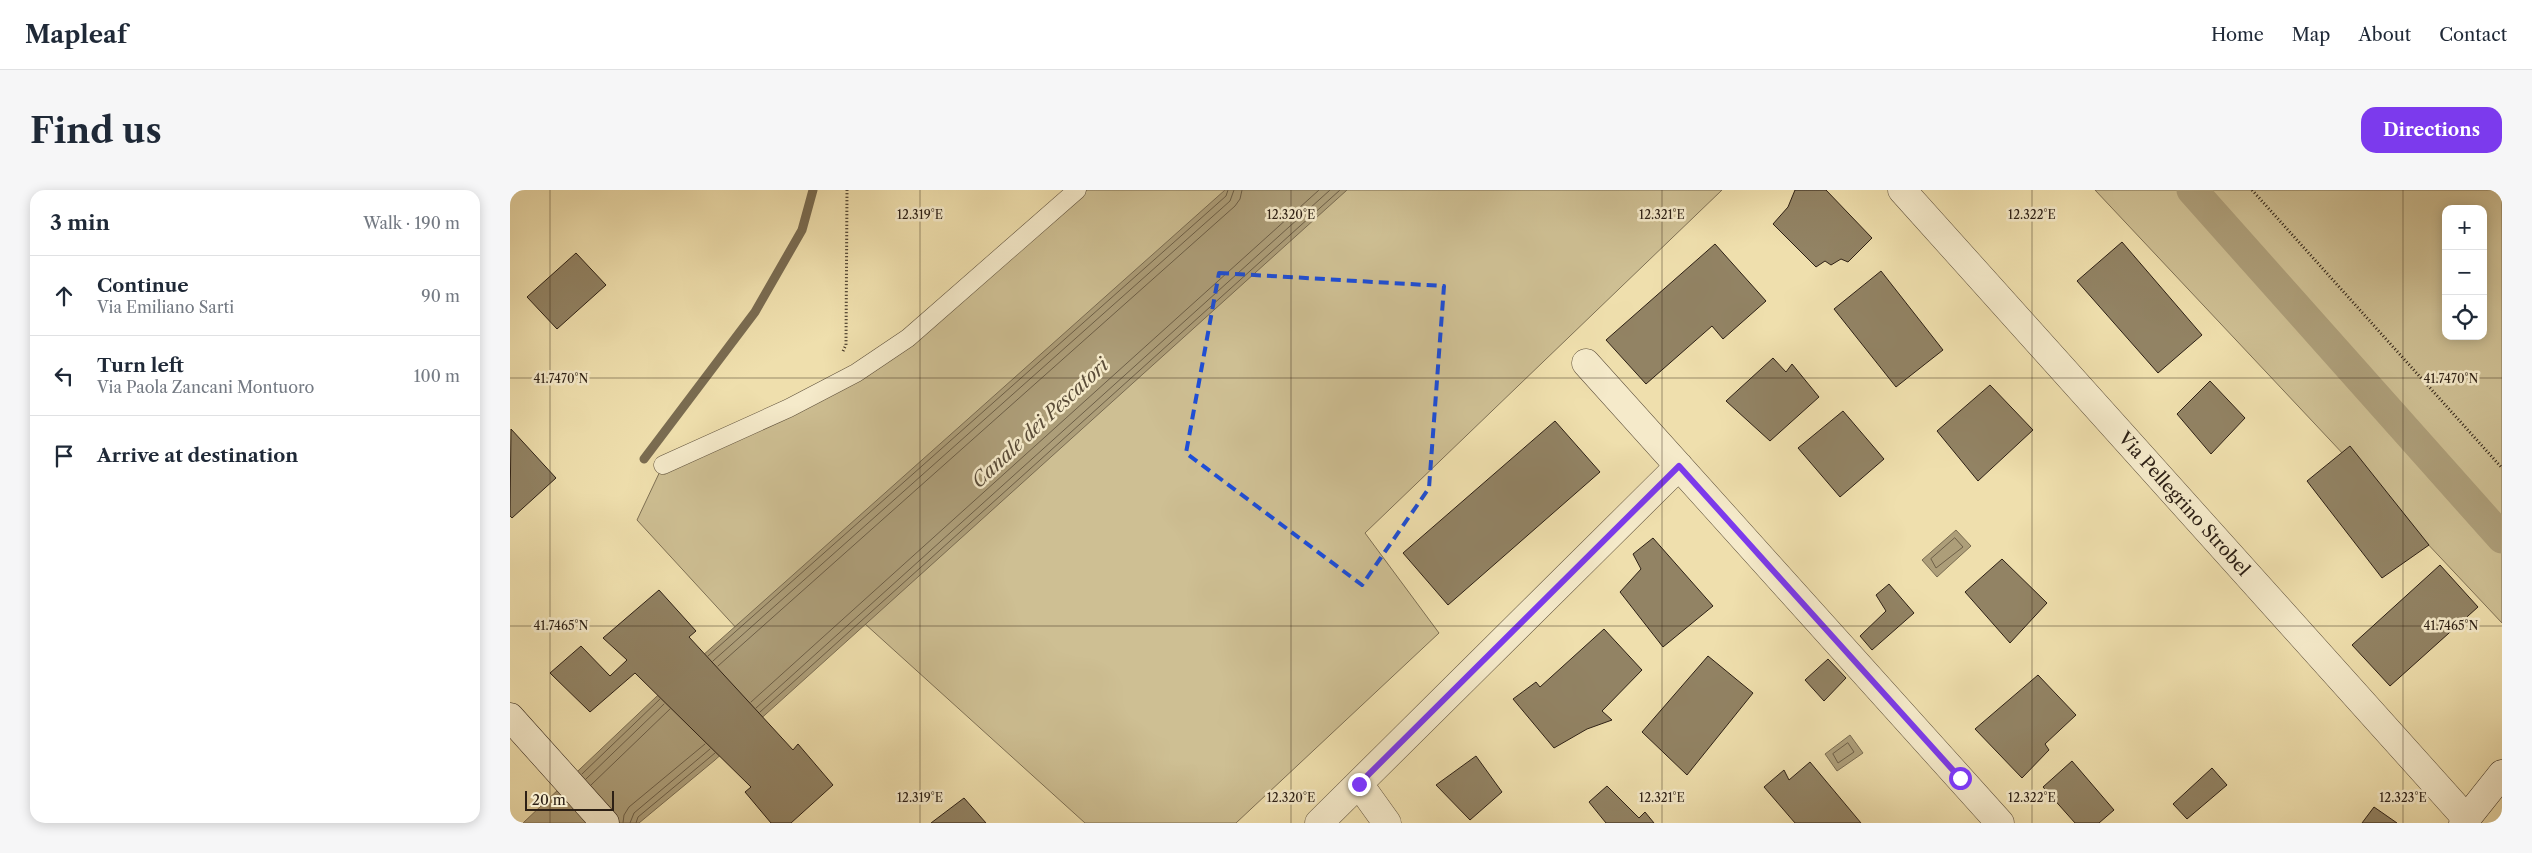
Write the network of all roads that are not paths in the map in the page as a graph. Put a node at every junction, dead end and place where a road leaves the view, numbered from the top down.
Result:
1 (1078, 190) edge
2 (1902, 190) edge
3 (1586, 364) dead end
4 (663, 465) dead end
5 (1679, 466) junction
6 (510, 718) edge
7 (2502, 774) edge
8 (1359, 784) junction
9 (2465, 821) edge
10 (605, 823) edge
11 (1319, 823) edge
12 (1387, 823) edge
13 (2000, 823) edge

1 - 4 lane
2 - 9 street, Via Pellegrino Strobel
3 - 5 street
5 - 8 street
5 - 13 street
6 - 10 street
7 - 9 street
8 - 11 street
8 - 12 street

